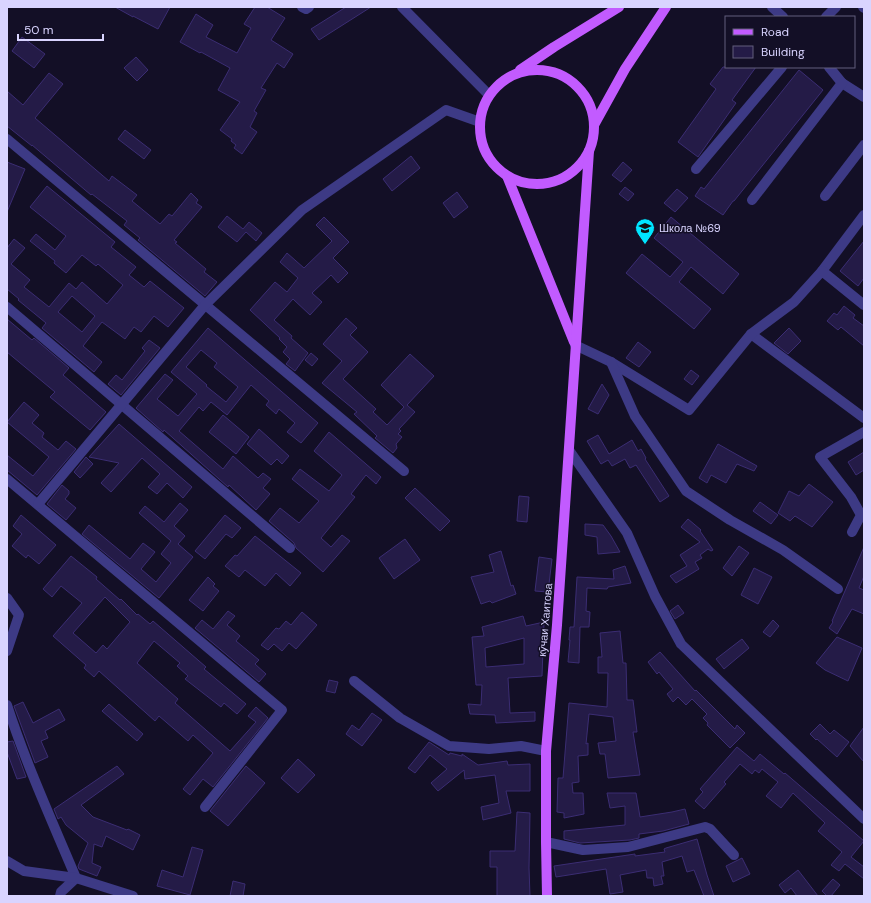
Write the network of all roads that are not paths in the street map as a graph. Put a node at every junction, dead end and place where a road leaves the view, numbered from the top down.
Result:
1 (302, 7) edge
2 (309, 7) edge
3 (402, 7) edge
4 (619, 7) edge
5 (666, 7) edge
6 (772, 7) edge
7 (836, 7) edge
8 (782, 16) edge
9 (827, 16) edge
10 (781, 68) edge
11 (830, 68) edge
12 (842, 83) junction
13 (499, 84) junction
14 (489, 95) junction
15 (864, 97) edge
16 (480, 122) junction
17 (594, 126) junction
18 (7, 139) edge
19 (864, 145) edge
20 (589, 151) junction
21 (696, 170) dead end
22 (507, 176) junction
23 (824, 196) dead end
24 (752, 200) dead end
25 (864, 216) edge
26 (822, 271) junction
27 (205, 305) junction
28 (864, 305) edge
29 (7, 308) edge
30 (751, 334) junction
31 (575, 345) junction
32 (611, 362) junction
33 (122, 404) junction
34 (864, 418) edge
35 (864, 432) edge
36 (570, 450) junction
37 (404, 471) dead end
38 (7, 479) edge
39 (38, 504) junction
40 (852, 532) dead end
41 (290, 548) dead end
42 (838, 589) dead end
43 (7, 598) edge
44 (7, 651) edge
45 (354, 681) dead end
46 (7, 705) edge
47 (546, 751) junction
48 (205, 807) dead end
49 (864, 819) edge
50 (546, 842) junction
51 (734, 854) dead end
52 (7, 861) edge
53 (76, 878) junction
54 (60, 896) edge
55 (133, 896) edge
56 (547, 896) edge

1 - 2 street
3 - 14 street
4 - 13 main road
5 - 17 main road
6 - 8 street
7 - 9 street
10 - 21 street
11 - 12 street
12 - 15 street
12 - 24 street
13 - 14 main road
13 - 17 main road
14 - 16 main road
16 - 22 main road
16 - 27 street
17 - 20 main road
18 - 27 street
19 - 23 street
20 - 22 main road
20 - 31 main road, кӯчаи Хаитова
22 - 31 main road
25 - 26 street
26 - 28 street
26 - 30 street
27 - 33 street
27 - 37 street
29 - 33 street
30 - 32 street
30 - 34 street
31 - 32 street
31 - 36 main road, кӯчаи Хаитова
32 - 42 street
33 - 39 street
33 - 41 street
35 - 40 street
36 - 47 main road, кӯчаи Хаитова
36 - 49 street
38 - 39 street
39 - 48 street
43 - 44 street
45 - 47 street
46 - 53 street
47 - 50 main road, кӯчаи Хаитова
50 - 51 street
50 - 56 main road, кӯчаи Хаитова
52 - 53 street
53 - 54 street
53 - 55 street

